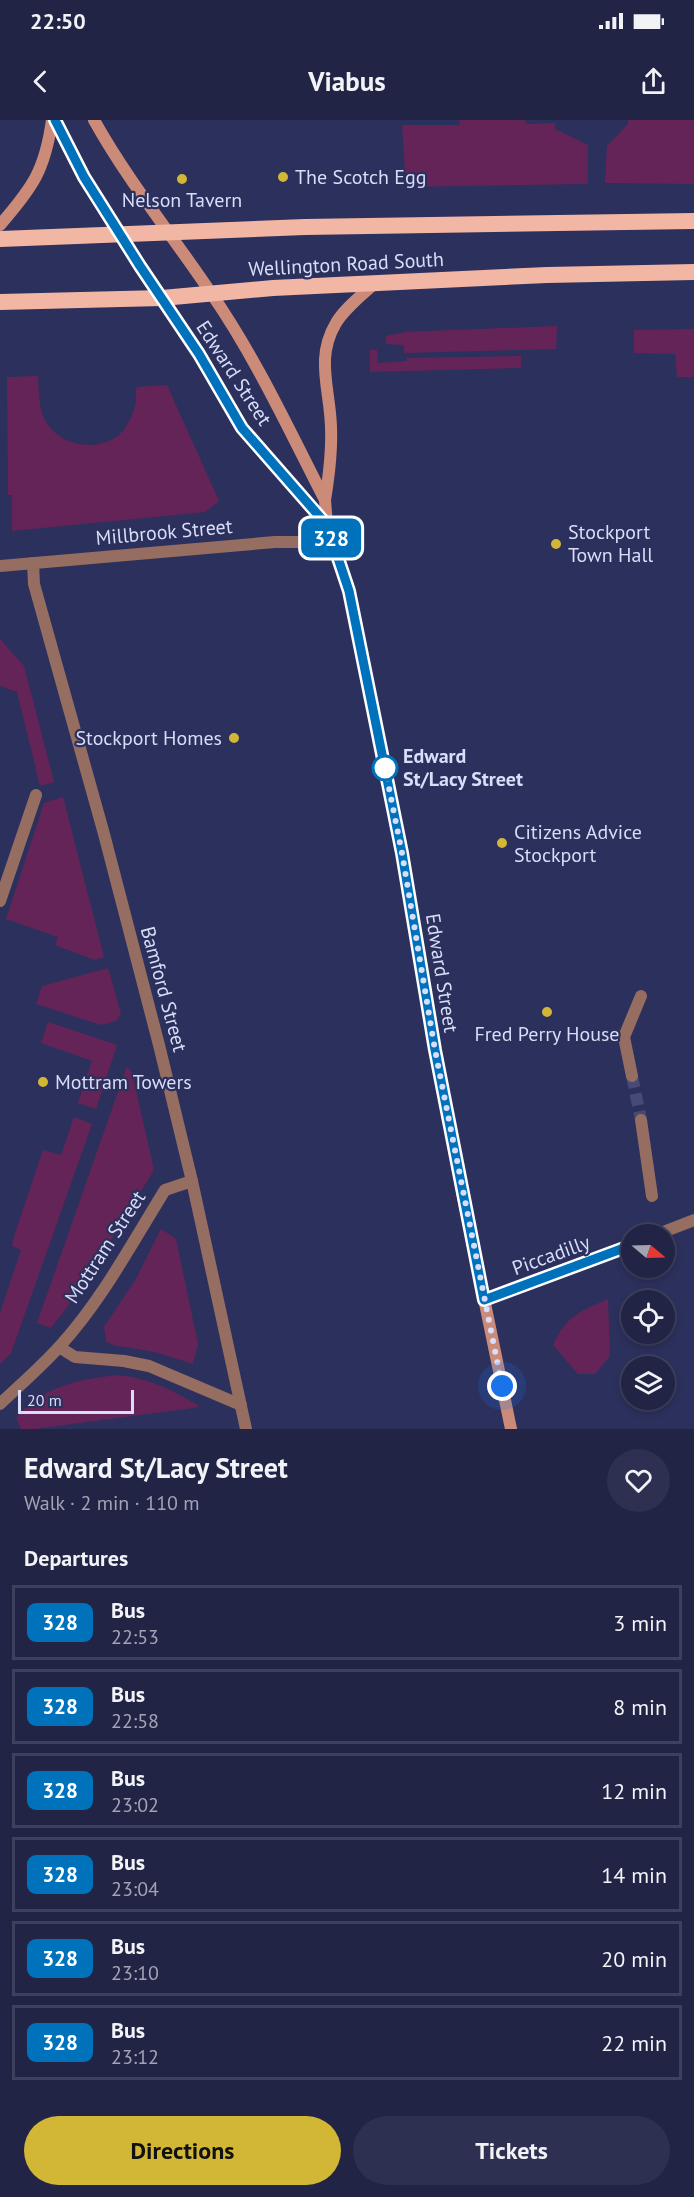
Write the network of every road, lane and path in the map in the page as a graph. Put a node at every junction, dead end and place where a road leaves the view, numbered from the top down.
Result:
1 (53, 120) edge
2 (94, 120) edge
3 (694, 221) edge
4 (0, 225) edge
5 (168, 233) junction
6 (119, 234) junction
7 (0, 239) edge
8 (694, 272) edge
9 (375, 283) junction
10 (211, 292) junction
11 (162, 298) junction
12 (0, 302) edge
13 (325, 500) junction
14 (327, 525) junction
15 (332, 542) junction
16 (33, 563) junction
17 (0, 566) edge
18 (36, 795) dead end
19 (0, 901) edge
20 (641, 996) dead end
21 (632, 1076) tunnel mouth
22 (641, 1120) tunnel mouth
23 (192, 1181) junction
24 (652, 1196) dead end
25 (694, 1220) edge
26 (675, 1227) edge
27 (621, 1249) edge
28 (484, 1300) junction
29 (59, 1347) junction
30 (0, 1404) edge
31 (241, 1405) junction
32 (246, 1429) edge
33 (511, 1429) edge

1 - 4 main road
1 - 6 main road, Edward Street
2 - 5 main road, Edward Street
3 - 5 highway, Wellington Road South
5 - 6 highway, Wellington Road South
5 - 10 main road, Edward Street
6 - 7 highway, Wellington Road South
6 - 11 main road, Edward Street
8 - 9 highway, Wellington Road South
9 - 10 highway, Wellington Road South
9 - 13 main road
10 - 11 highway, Wellington Road South
10 - 13 main road, Edward Street
11 - 12 highway, Wellington Road South
11 - 14 main road, Edward Street
13 - 14 main road, Edward Street
14 - 15 main road, Edward Street
15 - 16 street, Millbrook Street
15 - 28 main road, Edward Street
16 - 17 street, Millbrook Street
16 - 23 street, Bamford Street
18 - 19 street
20 - 21 street
22 - 24 street
23 - 29 street, Mottram Street
23 - 31 street, Bamford Street
25 - 26 street
27 - 28 street, Piccadilly
28 - 33 main road, Edward Street
29 - 30 street, Mottram Street
29 - 31 street
31 - 32 street, Bamford Street

